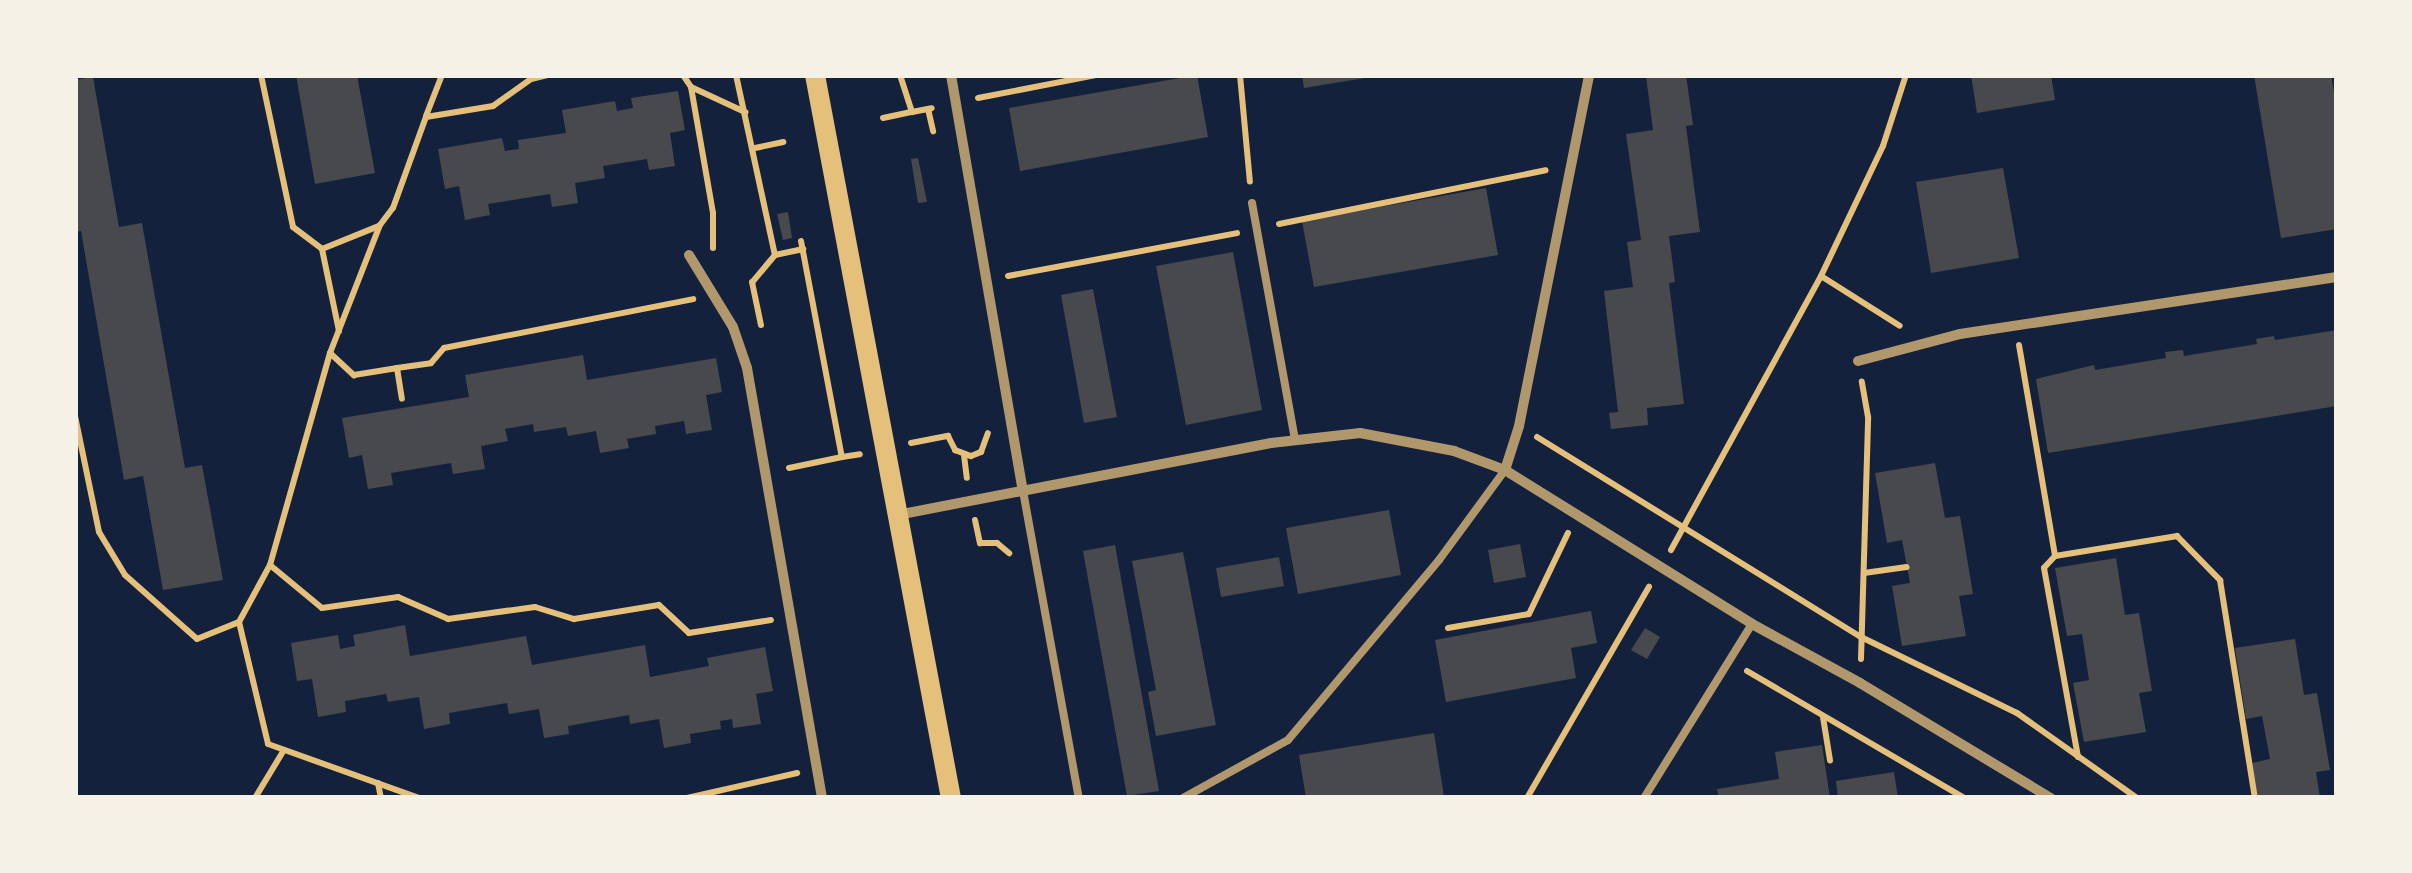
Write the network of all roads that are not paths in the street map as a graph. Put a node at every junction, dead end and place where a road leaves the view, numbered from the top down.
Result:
1 (815, 75) edge
2 (951, 75) edge
3 (1589, 75) edge
4 (1252, 203) road end
5 (689, 256) dead end
6 (2337, 277) edge
7 (1858, 361) road end
8 (1295, 440) junction
9 (1505, 470) junction
10 (1023, 491) junction
11 (897, 515) junction
12 (1752, 624) junction
13 (822, 798) edge
14 (951, 798) edge
15 (1079, 798) edge
16 (1182, 798) edge
17 (1644, 798) edge
18 (2050, 798) edge

1 - 11 main road
2 - 10 street
3 - 9 street
4 - 8 lane
5 - 13 street
6 - 7 street
8 - 9 street
8 - 10 street
9 - 12 street
9 - 16 lane
10 - 11 street
10 - 15 lane
11 - 14 main road
12 - 17 lane
12 - 18 street

